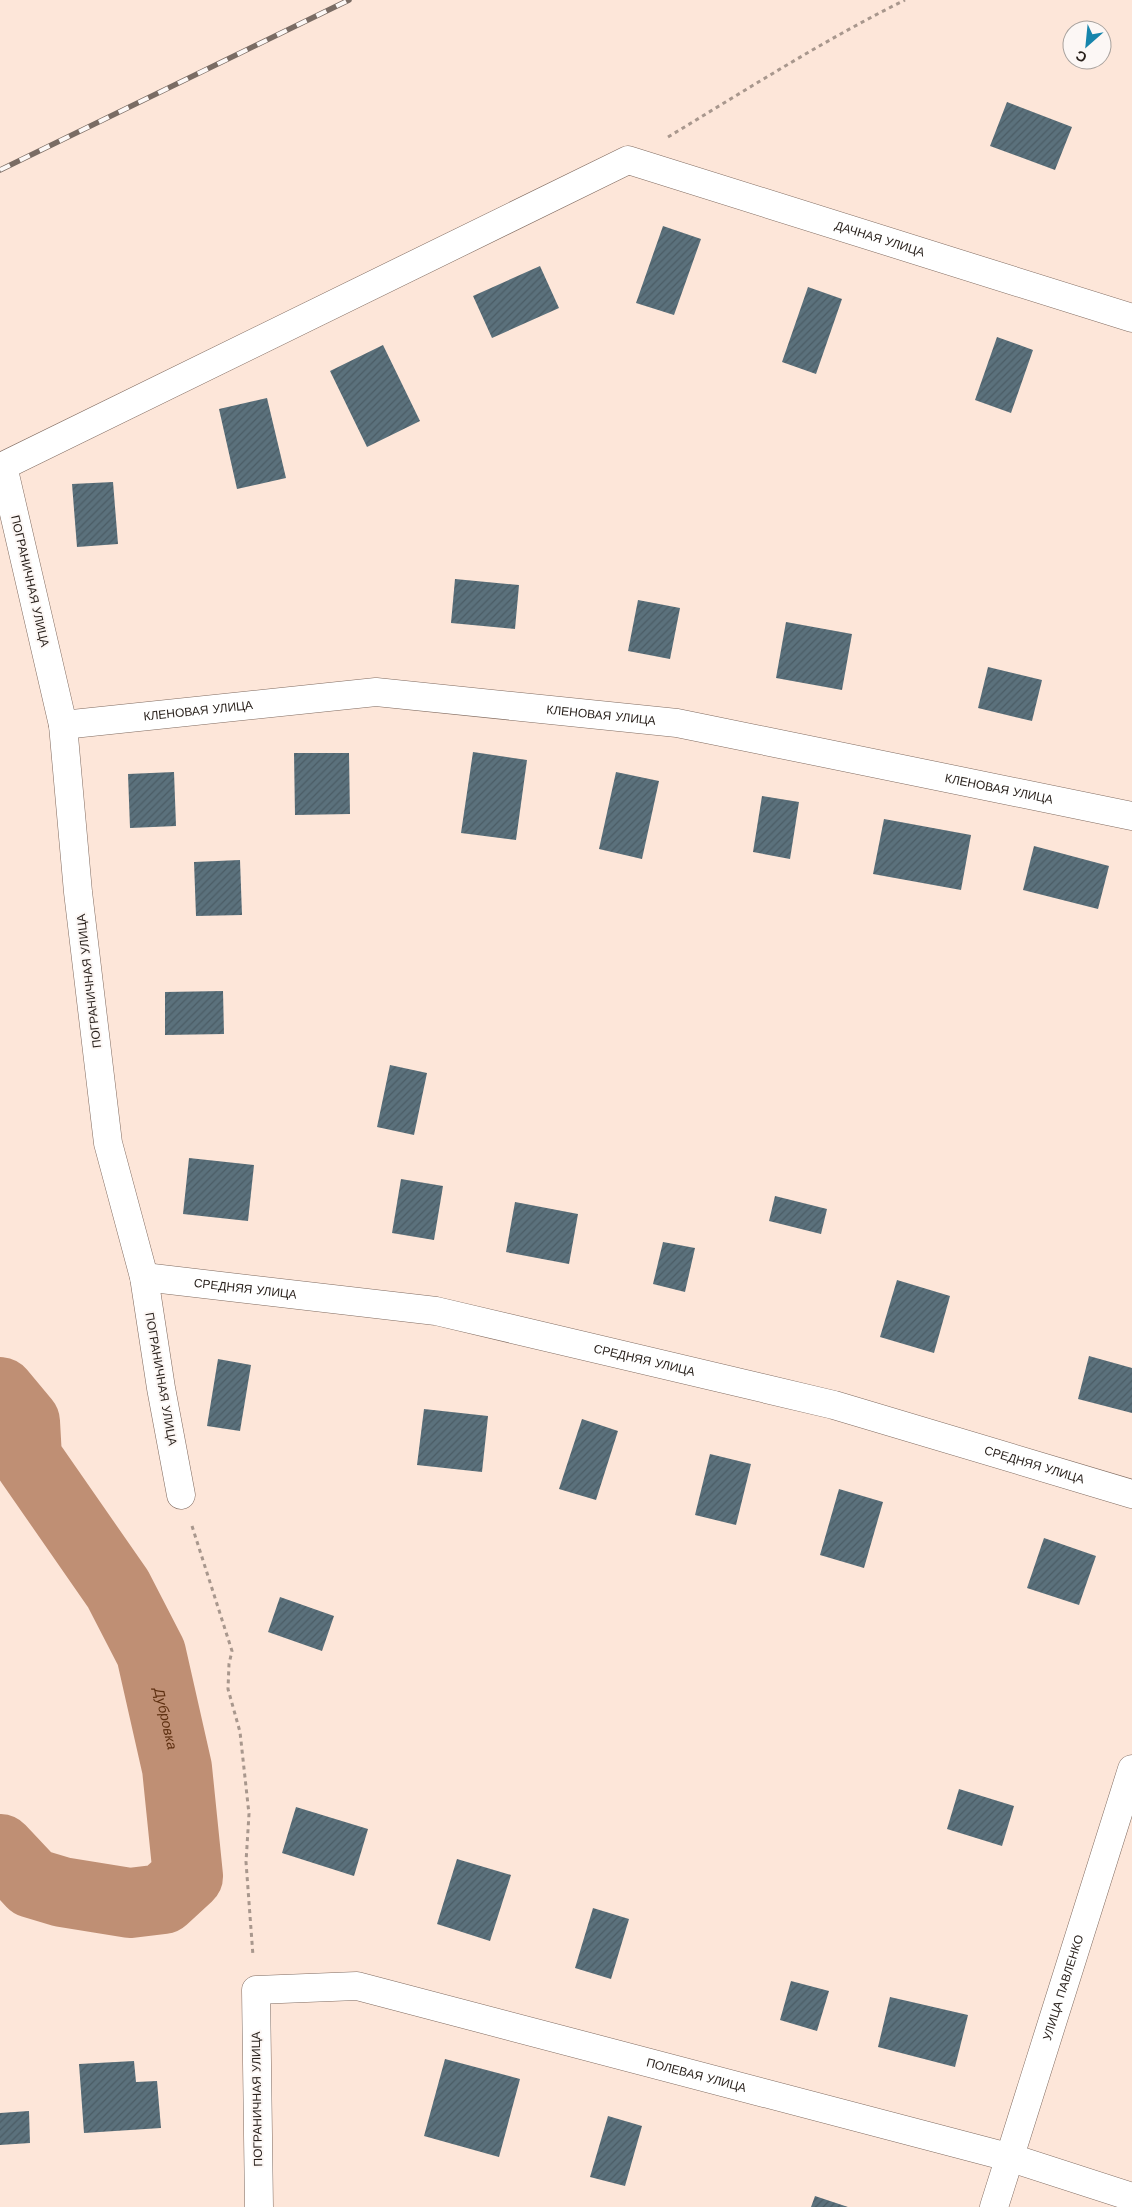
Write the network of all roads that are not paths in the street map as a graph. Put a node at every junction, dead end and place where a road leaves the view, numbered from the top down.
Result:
1 (1132, 318) edge
2 (3, 466) joint
3 (63, 724) junction
4 (1132, 816) edge
5 (144, 1277) junction
6 (1132, 1494) edge
7 (181, 1495) road end
8 (1132, 1769) edge
9 (256, 1990) joint
10 (1008, 2157) junction
11 (1132, 2197) edge
12 (259, 2207) edge
13 (994, 2207) edge

1 - 2 street, ДАЧНАЯ УЛИЦА
2 - 3 street, ПОГРАНИЧНАЯ УЛИЦА
3 - 4 street, КЛЕНОВАЯ УЛИЦА
3 - 5 street, ПОГРАНИЧНАЯ УЛИЦА
5 - 6 street, СРЕДНЯЯ УЛИЦА
5 - 7 street, ПОГРАНИЧНАЯ УЛИЦА
8 - 10 street, УЛИЦА ПАВЛЕНКО
9 - 10 street, ПОЛЕВАЯ УЛИЦА
9 - 12 street, ПОГРАНИЧНАЯ УЛИЦА
10 - 11 street, ПОЛЕВАЯ УЛИЦА
10 - 13 street, УЛИЦА ПАВЛЕНКО

